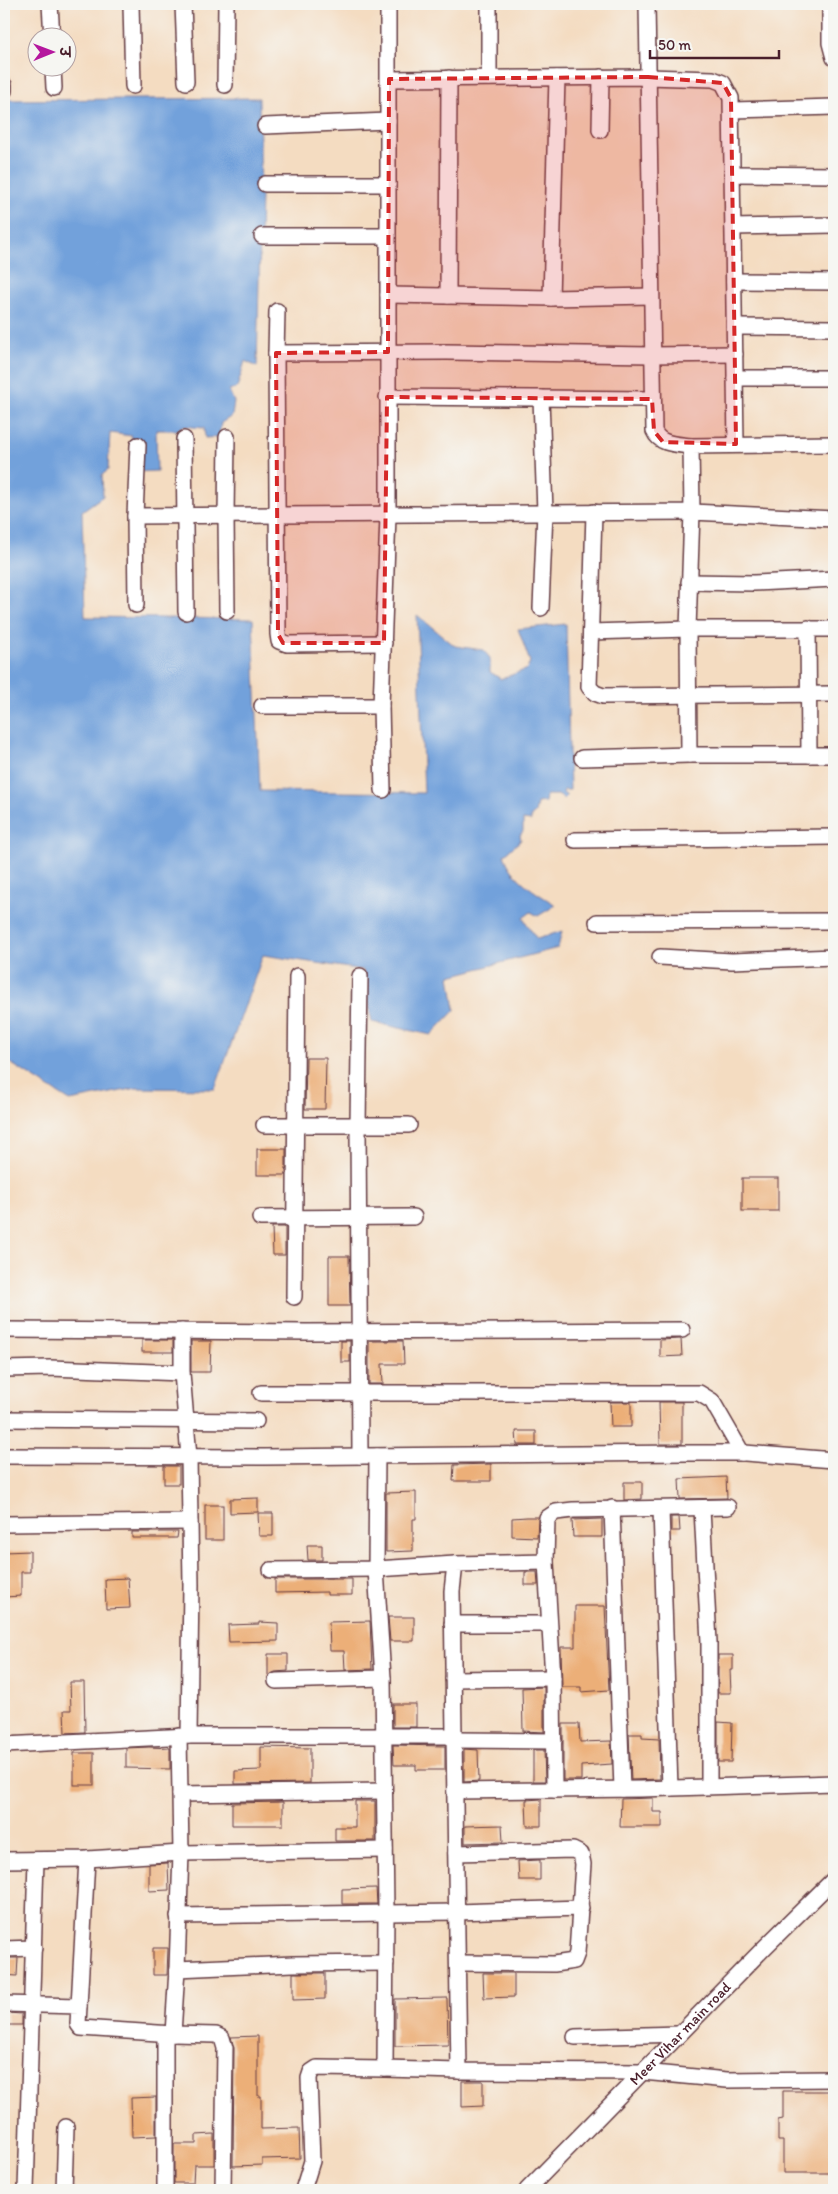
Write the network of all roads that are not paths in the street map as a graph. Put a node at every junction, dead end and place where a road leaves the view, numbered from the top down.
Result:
1 (50, 4) edge
2 (131, 4) edge
3 (183, 4) edge
4 (226, 4) edge
5 (388, 4) edge
6 (489, 4) edge
7 (647, 4) edge
8 (831, 6) edge
9 (51, 28) edge
10 (834, 58) edge
11 (601, 77) junction
12 (648, 77) junction
13 (54, 78) edge
14 (449, 78) junction
15 (489, 78) junction
16 (557, 78) junction
17 (388, 79) junction
18 (186, 82) dead end
19 (4, 85) edge
20 (225, 85) dead end
21 (133, 86) dead end
22 (54, 88) dead end
23 (4, 91) edge
24 (834, 107) edge
25 (732, 110) junction
26 (388, 121) junction
27 (265, 126) dead end
28 (600, 130) dead end
29 (732, 174) junction
30 (834, 175) edge
31 (265, 184) dead end
32 (388, 184) junction
33 (834, 225) edge
34 (733, 227) junction
35 (262, 236) dead end
36 (388, 236) junction
37 (734, 282) junction
38 (834, 282) edge
39 (388, 295) junction
40 (448, 296) junction
41 (651, 296) junction
42 (552, 298) junction
43 (277, 311) dead end
44 (735, 328) junction
45 (834, 328) edge
46 (388, 352) junction
47 (276, 353) junction
48 (735, 354) junction
49 (651, 355) junction
50 (736, 378) junction
51 (834, 378) edge
52 (388, 398) junction
53 (541, 398) junction
54 (652, 399) junction
55 (227, 437) dead end
56 (184, 439) dead end
57 (736, 444) junction
58 (834, 444) edge
59 (138, 445) dead end
60 (691, 446) junction
61 (545, 512) junction
62 (594, 512) junction
63 (692, 512) junction
64 (135, 516) junction
65 (184, 516) junction
66 (226, 516) junction
67 (277, 516) junction
68 (388, 516) junction
69 (834, 519) edge
70 (834, 579) edge
71 (690, 582) junction
72 (136, 605) dead end
73 (540, 608) dead end
74 (227, 611) dead end
75 (186, 612) dead end
76 (808, 628) junction
77 (688, 629) junction
78 (834, 629) edge
79 (591, 632) junction
80 (384, 644) junction
81 (834, 694) edge
82 (809, 695) junction
83 (689, 696) junction
84 (262, 706) dead end
85 (381, 706) junction
86 (689, 755) junction
87 (809, 755) junction
88 (834, 755) edge
89 (582, 758) dead end
90 (383, 790) dead end
91 (834, 837) edge
92 (575, 840) dead end
93 (834, 921) edge
94 (597, 922) dead end
95 (660, 957) dead end
96 (834, 957) edge
97 (297, 976) dead end
98 (360, 976) dead end
99 (264, 1125) dead end
100 (296, 1125) junction
101 (358, 1125) junction
102 (409, 1125) dead end
103 (359, 1217) junction
104 (414, 1217) dead end
105 (260, 1218) dead end
106 (295, 1218) junction
107 (294, 1297) dead end
108 (4, 1330) edge
109 (682, 1330) dead end
110 (182, 1331) junction
111 (360, 1332) junction
112 (4, 1369) edge
113 (182, 1374) junction
114 (261, 1393) dead end
115 (360, 1394) junction
116 (4, 1419) edge
117 (188, 1420) junction
118 (256, 1421) dead end
119 (742, 1453) junction
120 (4, 1456) edge
121 (360, 1456) junction
122 (377, 1456) junction
123 (189, 1457) junction
124 (834, 1460) edge
125 (728, 1507) dead end
126 (612, 1508) junction
127 (661, 1509) junction
128 (702, 1509) junction
129 (190, 1522) junction
130 (4, 1524) edge
131 (546, 1562) junction
132 (455, 1564) junction
133 (376, 1569) junction
134 (272, 1570) dead end
135 (452, 1624) junction
136 (549, 1624) junction
137 (383, 1678) junction
138 (553, 1678) junction
139 (454, 1679) junction
140 (276, 1681) dead end
141 (184, 1736) junction
142 (382, 1736) junction
143 (454, 1738) junction
144 (554, 1741) junction
145 (4, 1745) edge
146 (834, 1783) edge
147 (709, 1786) junction
148 (670, 1788) junction
149 (622, 1789) junction
150 (455, 1790) junction
151 (554, 1790) junction
152 (384, 1791) junction
153 (180, 1794) junction
154 (385, 1850) junction
155 (181, 1853) junction
156 (456, 1853) junction
157 (87, 1859) junction
158 (4, 1860) edge
159 (36, 1860) junction
160 (834, 1878) edge
161 (581, 1908) junction
162 (386, 1912) junction
163 (457, 1912) junction
164 (178, 1916) junction
165 (34, 1948) junction
166 (4, 1949) edge
167 (386, 1963) junction
168 (458, 1963) junction
169 (177, 1969) junction
170 (4, 2004) edge
171 (32, 2005) junction
172 (79, 2006) junction
173 (169, 2034) junction
174 (679, 2034) junction
175 (575, 2037) dead end
176 (385, 2068) junction
177 (459, 2071) junction
178 (643, 2072) junction
179 (834, 2079) edge
180 (66, 2127) dead end
181 (26, 2190) edge
182 (64, 2190) edge
183 (165, 2190) edge
184 (223, 2190) edge
185 (303, 2190) edge
186 (527, 2190) edge

1 - 9 street
2 - 21 street
3 - 18 street
4 - 20 street
5 - 17 street
6 - 15 street
7 - 12 street
8 - 10 street
11 - 12 street
11 - 16 street
11 - 28 street
12 - 25 street
12 - 41 street
13 - 22 street
14 - 15 street
14 - 17 street
14 - 40 street
15 - 16 street
16 - 42 street
17 - 26 street
19 - 23 street
24 - 25 street
25 - 29 street
26 - 27 street
26 - 32 street
29 - 30 street
29 - 34 street
31 - 32 street
32 - 36 street
33 - 34 street
34 - 37 street
35 - 36 street
36 - 39 street
37 - 38 street
37 - 44 street
39 - 40 street
39 - 46 street
40 - 42 street
41 - 42 street
41 - 49 street
43 - 47 street
44 - 45 street
44 - 48 street
46 - 47 street
46 - 49 street
46 - 52 street
47 - 67 street
48 - 49 street
48 - 50 street
49 - 54 street
50 - 51 street
50 - 57 street
52 - 53 street
52 - 68 street
53 - 54 street
53 - 61 street
54 - 60 street
55 - 66 street
56 - 65 street
57 - 58 street
57 - 60 street
59 - 64 street
60 - 63 street
61 - 62 street
61 - 68 street
61 - 73 street
62 - 63 street
62 - 79 street
63 - 69 street
63 - 71 street
64 - 65 street
64 - 72 street
65 - 66 street
65 - 75 street
66 - 67 street
66 - 74 street
67 - 68 street
67 - 80 street
68 - 80 street
70 - 71 street
71 - 77 street
76 - 77 street
76 - 78 street
76 - 82 street
77 - 79 street
77 - 83 street
79 - 83 street
80 - 85 street
81 - 82 street
82 - 83 street
82 - 87 street
83 - 86 street
84 - 85 street
85 - 90 street
86 - 87 street
86 - 89 street
87 - 88 street
91 - 92 street
93 - 94 street
95 - 96 street
97 - 100 street
98 - 101 street
99 - 100 street
100 - 101 street
100 - 106 street
101 - 102 street
101 - 103 street
103 - 104 street
103 - 106 street
103 - 111 street
105 - 106 street
106 - 107 street
108 - 110 street
109 - 111 street
110 - 111 street
110 - 113 street
111 - 115 street
112 - 113 street
113 - 117 street
114 - 115 street
115 - 119 street
115 - 121 street
116 - 117 street
117 - 118 street
117 - 123 street
119 - 122 street
119 - 124 street
120 - 123 street
121 - 122 street
121 - 123 street
122 - 133 street
123 - 129 street
125 - 128 street
126 - 127 street
126 - 131 street
126 - 149 street
127 - 128 street
127 - 148 street
128 - 147 street
129 - 130 street
129 - 141 street
131 - 132 street
131 - 136 street
132 - 133 street
132 - 135 street
133 - 134 street
133 - 137 street
135 - 136 street
135 - 139 street
136 - 138 street
137 - 140 street
137 - 142 street
138 - 139 street
138 - 144 street
139 - 143 street
141 - 142 street
141 - 145 street
141 - 153 street
142 - 143 street
142 - 152 street
143 - 144 street
143 - 150 street
144 - 151 street
146 - 147 street
147 - 148 street
148 - 149 street
149 - 151 street
150 - 151 street
150 - 156 street
152 - 153 street
152 - 154 street
153 - 155 street
154 - 155 street
154 - 162 street
155 - 157 street
155 - 164 street
156 - 161 street
156 - 163 street
157 - 159 street
157 - 172 street
158 - 159 street
159 - 165 street
160 - 174 street, Meer Vihar main road
161 - 163 street
161 - 168 street
162 - 163 street
162 - 164 street
162 - 167 street
163 - 168 street
164 - 169 street
165 - 166 street
165 - 171 street
167 - 169 street
167 - 176 street
168 - 177 street
169 - 173 street
170 - 171 street
171 - 172 street
171 - 181 street
172 - 173 street
173 - 183 street
173 - 184 street
174 - 175 street
174 - 178 street, Meer Vihar main road
176 - 177 street
176 - 185 street
177 - 178 street
178 - 179 street
178 - 186 street, Meer Vihar main road
180 - 182 street

